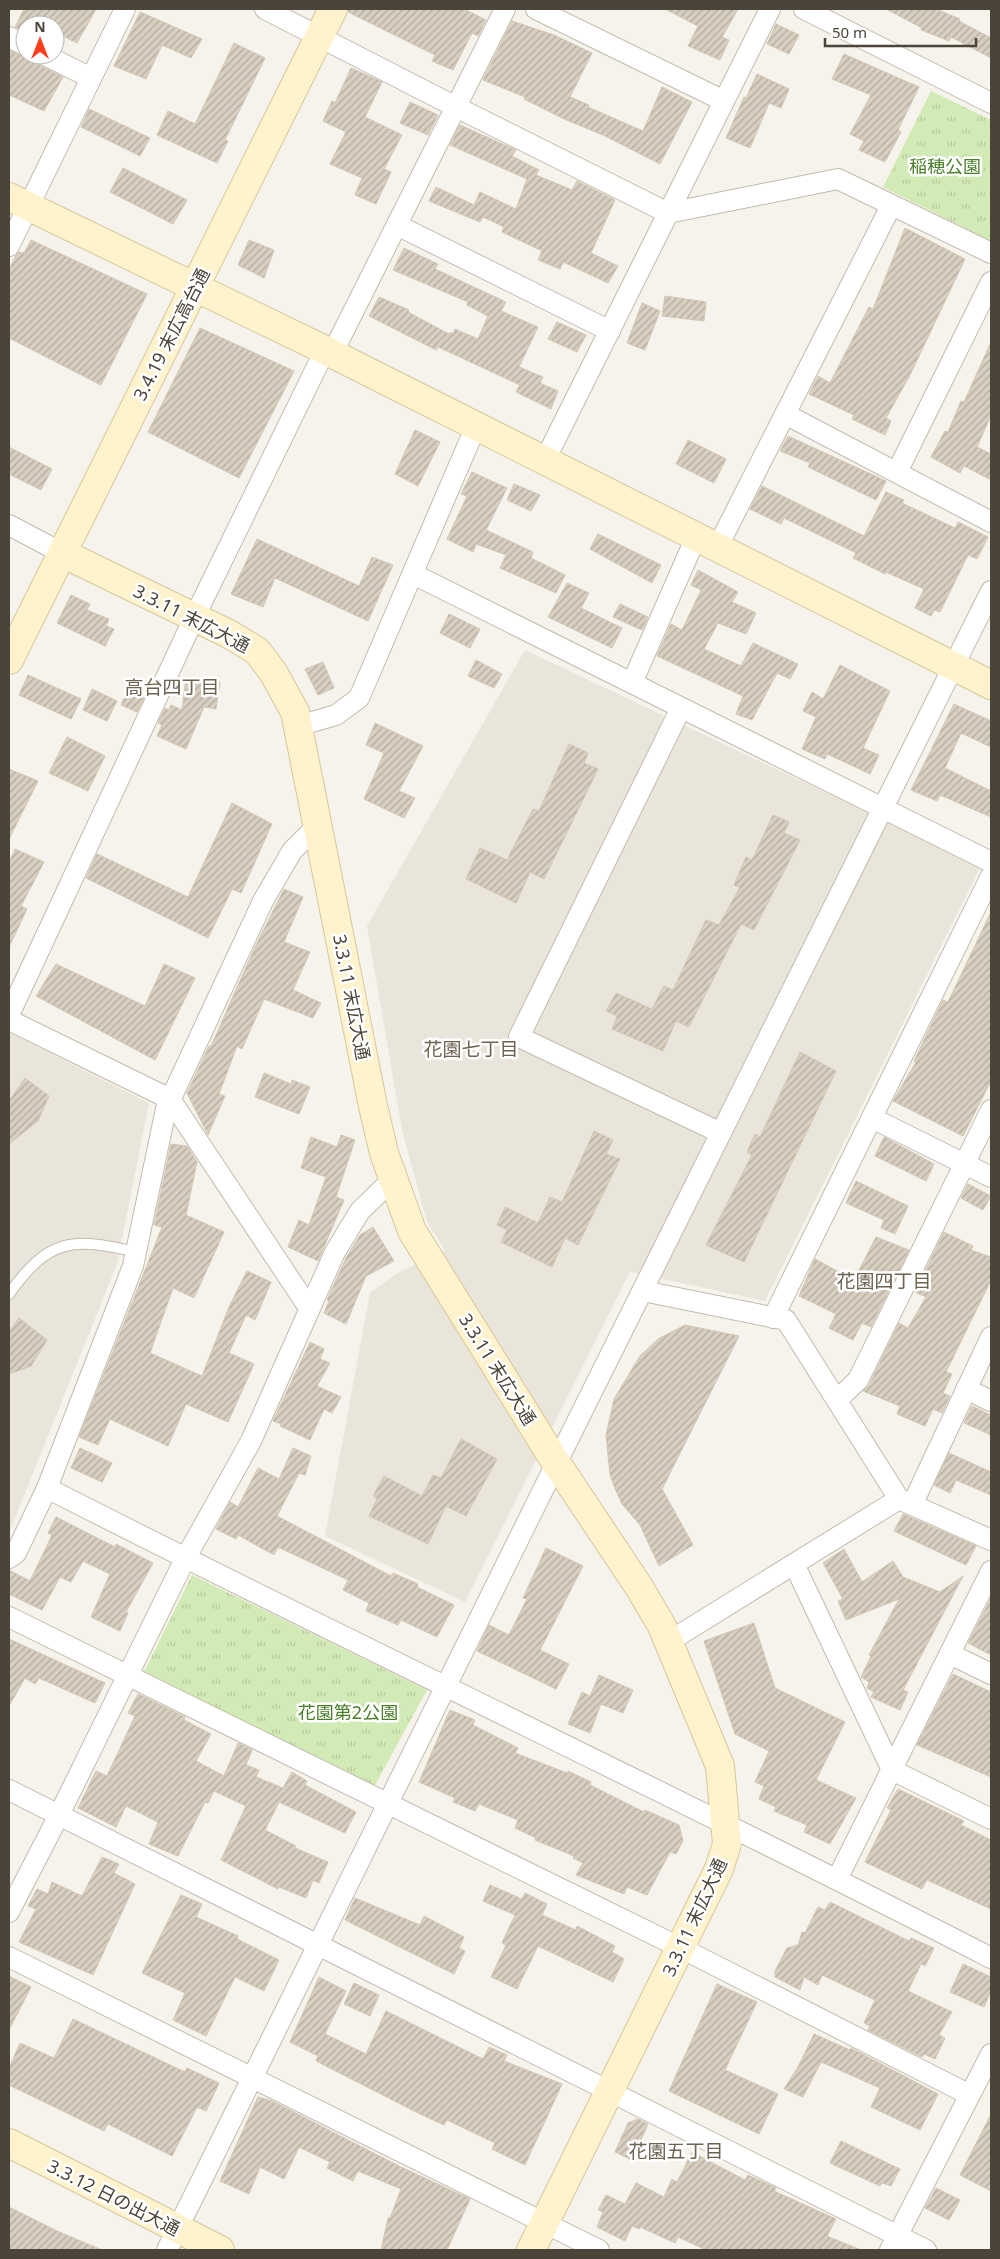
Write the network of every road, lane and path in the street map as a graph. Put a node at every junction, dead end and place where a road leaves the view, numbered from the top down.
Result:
1 (125, 9) edge
2 (264, 9) edge
3 (333, 9) edge
4 (505, 9) edge
5 (536, 9) edge
6 (770, 9) edge
7 (804, 9) edge
8 (320, 36) junction
9 (64, 65) edge
10 (91, 78) junction
11 (724, 101) junction
12 (991, 103) edge
13 (456, 107) junction
14 (19, 202) edge
15 (891, 206) junction
16 (668, 213) junction
17 (397, 225) junction
18 (9, 246) edge
19 (991, 254) edge
20 (991, 282) edge
21 (194, 287) junction
22 (610, 331) junction
23 (329, 352) junction
24 (785, 414) junction
25 (476, 426) junction
26 (545, 460) junction
27 (897, 472) junction
28 (991, 522) edge
29 (9, 525) edge
30 (706, 542) junction
31 (62, 553) junction
32 (413, 574) junction
33 (991, 591) edge
34 (194, 618) junction
35 (9, 660) edge
36 (953, 666) junction
37 (632, 683) junction
38 (991, 685) edge
39 (682, 708) junction
40 (298, 726) junction
41 (883, 808) junction
42 (318, 825) junction
43 (991, 862) edge
44 (991, 876) edge
45 (9, 1015) edge
46 (9, 1020) edge
47 (170, 1099) junction
48 (991, 1110) edge
49 (872, 1118) junction
50 (721, 1133) junction
51 (965, 1164) junction
52 (991, 1177) edge
53 (393, 1179) junction
54 (136, 1252) junction
55 (643, 1291) junction
56 (9, 1294) edge
57 (309, 1308) junction
58 (773, 1318) junction
59 (991, 1337) edge
60 (966, 1389) junction
61 (836, 1400) junction
62 (991, 1401) edge
63 (557, 1464) junction
64 (48, 1488) junction
65 (906, 1502) junction
66 (991, 1540) edge
67 (9, 1558) edge
68 (186, 1559) junction
69 (794, 1564) junction
70 (991, 1571) edge
71 (9, 1617) edge
72 (668, 1642) junction
73 (950, 1654) junction
74 (991, 1674) edge
75 (128, 1675) junction
76 (446, 1685) junction
77 (892, 1770) junction
78 (9, 1790) edge
79 (387, 1804) junction
80 (59, 1815) junction
81 (991, 1819) edge
82 (726, 1825) junction
83 (837, 1879) junction
84 (9, 1912) edge
85 (317, 1946) junction
86 (681, 1948) junction
87 (9, 1957) edge
88 (991, 1958) edge
89 (991, 2054) edge
90 (253, 2077) junction
91 (611, 2090) junction
92 (970, 2095) junction
93 (9, 2144) edge
94 (545, 2223) junction
95 (172, 2240) edge
96 (894, 2243) edge
97 (220, 2250) edge
98 (531, 2250) edge
99 (599, 2250) edge
100 (926, 2250) edge

1 - 10 street
2 - 8 street
3 - 8 street, 3.4.19 末広高台通
4 - 13 street
5 - 11 street
6 - 11 street
7 - 12 street
8 - 13 street
8 - 21 street, 3.4.19 末広高台通
9 - 10 street
10 - 14 street
11 - 16 street
13 - 16 street
13 - 17 street
14 - 18 street
14 - 21 street
15 - 16 street
15 - 19 street
15 - 24 street
16 - 22 street
17 - 22 street
17 - 23 street
20 - 27 street
21 - 23 street
21 - 31 street, 3.4.19 末広高台通
22 - 26 street
23 - 25 street
23 - 34 street
24 - 27 street
24 - 30 street
25 - 26 street
25 - 32 street
26 - 30 street
27 - 28 street
29 - 31 street
30 - 36 street
30 - 37 street
31 - 34 street, 3.3.11 末広大通
31 - 35 street, 3.4.19 末広高台通
32 - 37 street
32 - 40 street
33 - 36 street
34 - 40 street, 3.3.11 末広大通
34 - 45 street
36 - 38 street
36 - 41 street
37 - 39 street
39 - 41 street
39 - 50 street
40 - 42 street, 3.3.11 末広大通
41 - 43 street
41 - 50 street
42 - 47 street
42 - 53 street, 3.3.11 末広大通
44 - 49 street
46 - 47 street
47 - 54 street
47 - 57 street
48 - 51 street
49 - 51 street
49 - 58 street
50 - 55 street
51 - 52 street
51 - 61 street
53 - 57 street
53 - 63 street, 3.3.11 末広大通
54 - 56 lane
54 - 64 street
55 - 58 street
55 - 63 street
57 - 68 street
58 - 61 street
59 - 60 street
60 - 62 street
60 - 65 street
61 - 65 street
63 - 72 street, 3.3.11 末広大通
63 - 76 street
64 - 67 street
64 - 68 street
65 - 66 street
65 - 69 street
68 - 75 street
68 - 76 street
69 - 72 street
69 - 77 street
70 - 73 street
71 - 75 street
72 - 82 street, 3.3.11 末広大通
73 - 74 street
73 - 77 street
75 - 79 street
75 - 80 street
76 - 79 street
76 - 82 street
77 - 81 street
77 - 83 street
78 - 80 street
79 - 85 street
79 - 86 street
80 - 84 street
80 - 85 street
82 - 83 street
82 - 86 street, 3.3.11 末広大通
83 - 88 street
85 - 90 street
85 - 91 street
86 - 91 street, 3.3.11 末広大通
86 - 92 street
87 - 90 street
89 - 92 street
90 - 94 street
90 - 95 street
91 - 94 street, 3.3.11 末広大通
91 - 96 street
92 - 96 street
93 - 95 street, 3.3.12 日の出大通
94 - 98 street, 3.3.11 末広大通
94 - 99 street
95 - 97 street, 3.3.12 日の出大通
96 - 100 street

